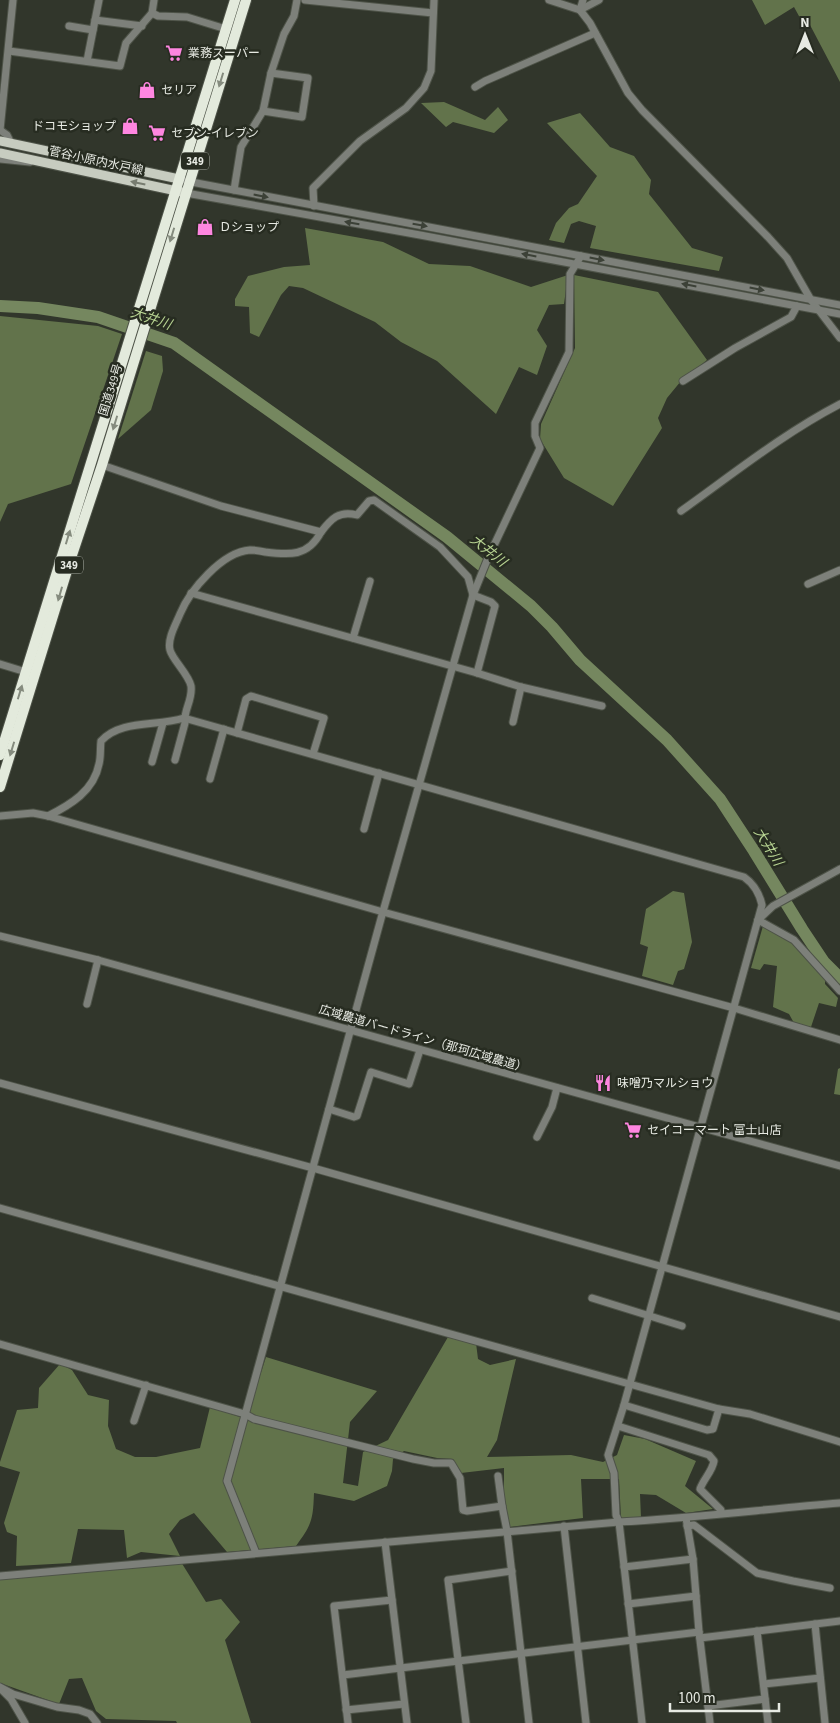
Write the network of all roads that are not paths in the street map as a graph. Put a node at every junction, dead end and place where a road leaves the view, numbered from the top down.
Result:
1 (13, 0) edge
2 (99, 0) edge
3 (154, 0) edge
4 (235, 0) edge
5 (246, 0) edge
6 (297, 0) edge
7 (305, 0) edge
8 (434, 0) edge
9 (549, 0) edge
10 (583, 0) edge
11 (598, 0) edge
12 (580, 10) junction
13 (433, 13) junction
14 (152, 14) junction
15 (95, 20) junction
16 (69, 26) dead end
17 (142, 26) junction
18 (226, 29) junction
19 (93, 30) junction
20 (596, 33) junction
21 (9, 51) junction
22 (87, 61) junction
23 (271, 73) junction
24 (475, 87) dead end
25 (263, 111) junction
26 (0, 130) edge
27 (0, 141) edge
28 (10, 144) junction
29 (0, 153) edge
30 (0, 159) edge
31 (42, 162) junction
32 (178, 179) junction
33 (189, 181) junction
34 (234, 190) junction
35 (175, 191) junction
36 (186, 193) junction
37 (314, 206) junction
38 (581, 256) junction
39 (575, 264) junction
40 (811, 300) junction
41 (840, 305) edge
42 (797, 306) junction
43 (819, 310) junction
44 (840, 314) edge
45 (141, 321) junction
46 (840, 338) edge
47 (134, 341) junction
48 (683, 381) dead end
49 (840, 404) edge
50 (102, 465) junction
51 (681, 511) dead end
52 (321, 532) junction
53 (840, 570) edge
54 (370, 581) dead end
55 (808, 584) dead end
56 (191, 593) junction
57 (473, 595) junction
58 (353, 638) junction
59 (0, 664) edge
60 (452, 667) junction
61 (26, 672) junction
62 (477, 673) junction
63 (521, 687) junction
64 (602, 706) dead end
65 (184, 718) junction
66 (513, 722) dead end
67 (162, 723) junction
68 (224, 729) junction
69 (237, 733) junction
70 (313, 754) junction
71 (0, 755) edge
72 (175, 760) dead end
73 (152, 762) dead end
74 (379, 773) junction
75 (210, 779) dead end
76 (419, 784) junction
77 (0, 787) edge
78 (0, 816) edge
79 (48, 816) junction
80 (364, 829) dead end
81 (840, 869) edge
82 (383, 912) junction
83 (758, 920) junction
84 (0, 936) edge
85 (98, 960) junction
86 (840, 991) edge
87 (87, 1004) dead end
88 (734, 1008) junction
89 (351, 1030) junction
90 (840, 1040) edge
91 (420, 1050) junction
92 (0, 1082) edge
93 (557, 1088) junction
94 (330, 1109) junction
95 (701, 1128) junction
96 (537, 1138) dead end
97 (840, 1166) edge
98 (313, 1168) junction
99 (0, 1208) edge
100 (662, 1266) junction
101 (281, 1286) junction
102 (592, 1298) dead end
103 (648, 1315) junction
104 (840, 1317) edge
105 (682, 1326) dead end
106 (0, 1344) edge
107 (630, 1384) junction
108 (146, 1385) junction
109 (624, 1405) junction
110 (719, 1409) junction
111 (245, 1414) junction
112 (134, 1421) dead end
113 (618, 1426) junction
114 (840, 1442) edge
115 (498, 1476) dead end
116 (840, 1502) edge
117 (502, 1506) junction
118 (722, 1513) junction
119 (686, 1518) junction
120 (619, 1522) junction
121 (564, 1526) junction
122 (687, 1526) junction
123 (507, 1531) junction
124 (385, 1542) junction
125 (256, 1553) junction
126 (693, 1559) junction
127 (624, 1567) junction
128 (512, 1571) junction
129 (0, 1576) edge
130 (830, 1588) dead end
131 (696, 1596) junction
132 (392, 1600) junction
133 (628, 1604) junction
134 (840, 1621) edge
135 (815, 1624) junction
136 (758, 1631) junction
137 (700, 1635) junction
138 (632, 1640) junction
139 (578, 1646) junction
140 (521, 1653) junction
141 (459, 1660) junction
142 (400, 1668) junction
143 (343, 1675) junction
144 (820, 1678) junction
145 (764, 1684) junction
146 (0, 1687) edge
147 (766, 1700) junction
148 (404, 1704) junction
149 (708, 1706) junction
150 (346, 1710) junction
151 (25, 1723) edge
152 (97, 1723) edge
153 (348, 1723) edge
154 (406, 1723) edge
155 (466, 1723) edge
156 (529, 1723) edge
157 (586, 1723) edge
158 (642, 1723) edge
159 (710, 1723) edge
160 (768, 1723) edge
161 (825, 1723) edge

1 - 21 street
2 - 15 street
3 - 14 street
4 - 18 highway, 国道349号 / 349
5 -> 33 highway, 国道349号 / 349
6 - 23 street
7 - 13 street
8 - 13 street
9 - 12 street
10 - 12 street
11 - 12 street
12 - 20 street
13 - 37 street
14 - 17 street
14 - 18 street
15 - 17 street
15 - 19 street
16 - 19 street
17 - 22 street
18 - 32 highway, 国道349号 / 349
19 - 22 street
20 - 24 street
20 - 40 street
21 - 22 street
21 - 26 street
23 - 25 street
23 - 25 street
25 - 34 street
26 - 28 street
27 - 28 main road, 菅谷小原内水戸線
28 - 32 main road, 菅谷小原内水戸線
29 - 31 main road, 菅谷小原内水戸線
30 - 31 street
35 -> 31 main road, 菅谷小原内水戸線
32 - 33 street
32 - 35 highway, 国道349号 / 349
33 - 34 street
33 - 36 highway, 国道349号 / 349
34 -> 37 street
35 - 36 main road, 菅谷小原内水戸線
35 - 45 highway, 国道349号 / 349
39 -> 36 street
36 -> 45 highway, 国道349号 / 349
37 -> 38 street
38 - 39 street
38 -> 40 street
42 -> 39 street
39 - 57 street
40 - 41 street
40 - 43 street
42 - 43 street
42 - 48 street
43 - 44 street
43 - 46 street
45 - 47 highway, 国道349号 / 349
47 -> 50 highway, 国道349号 / 349
61 -> 47 highway, 国道349号 / 349
49 - 51 street
50 - 52 street
50 -> 77 highway, 国道349号 / 349
52 - 56 street
52 - 57 street
53 - 55 street
54 - 58 street
56 - 58 street
56 - 65 street
57 - 60 street
57 - 62 street
58 - 60 street
59 - 61 street
60 - 62 street
60 - 76 street
71 -> 61 highway, 国道349号 / 349
62 - 63 street
63 - 64 street
63 - 66 street
65 - 67 street
65 - 68 street
65 - 72 street
67 - 73 street
67 - 79 street
68 - 69 street
68 - 75 street
69 - 70 street
69 - 70 street
70 - 74 street
74 - 76 street
74 - 80 street
76 - 82 street
76 - 83 street
78 - 79 street
79 - 82 street
81 - 83 street
82 - 88 street
82 - 89 street
83 - 86 street
83 - 88 street
84 - 85 street, 広域農道バードライン（那珂広域農道）
85 - 87 street
85 - 89 street, 広域農道バードライン（那珂広域農道）
88 - 90 street
88 - 95 street
89 - 91 street, 広域農道バードライン（那珂広域農道）
89 - 94 street
91 - 93 street, 広域農道バードライン（那珂広域農道）
91 - 94 street
92 - 98 street
93 - 95 street, 広域農道バードライン（那珂広域農道）
93 - 96 street
94 - 98 street
95 - 97 street, 広域農道バードライン（那珂広域農道）
95 - 100 street
98 - 100 street
98 - 101 street
99 - 101 street
100 - 103 street
100 - 104 street
101 - 107 street
101 - 111 street
102 - 103 street
103 - 105 street
103 - 107 street
106 - 108 street
107 - 109 street
107 - 110 street
108 - 111 street
108 - 112 street
109 - 110 street
109 - 113 street
110 - 114 street
111 - 117 street
111 - 125 street
113 - 118 street
113 - 120 street
115 - 117 street
116 - 118 street
117 - 123 street
118 - 119 street
119 - 120 street
119 - 122 street
120 - 121 street
120 - 127 street
121 - 123 street
121 - 139 street
122 - 126 street
122 - 130 street
123 - 124 street
123 - 128 street
124 - 125 street
124 - 132 street
125 - 129 street
126 - 127 street
126 - 131 street
127 - 133 street
128 - 140 street
128 - 141 street
131 - 133 street
131 - 137 street
132 - 142 street
132 - 143 street
133 - 138 street
134 - 135 street
135 - 136 street
135 - 144 street
136 - 137 street
136 - 145 street
137 - 138 street
137 - 149 street
138 - 139 street
138 - 158 street
139 - 140 street
139 - 157 street
140 - 141 street
140 - 156 street
141 - 142 street
141 - 155 street
142 - 143 street
142 - 148 street
143 - 150 street
144 - 145 street
144 - 161 street
145 - 147 street
146 - 151 street
146 - 152 street
147 - 149 street
147 - 160 street
148 - 150 street
148 - 154 street
149 - 159 street
150 - 153 street

